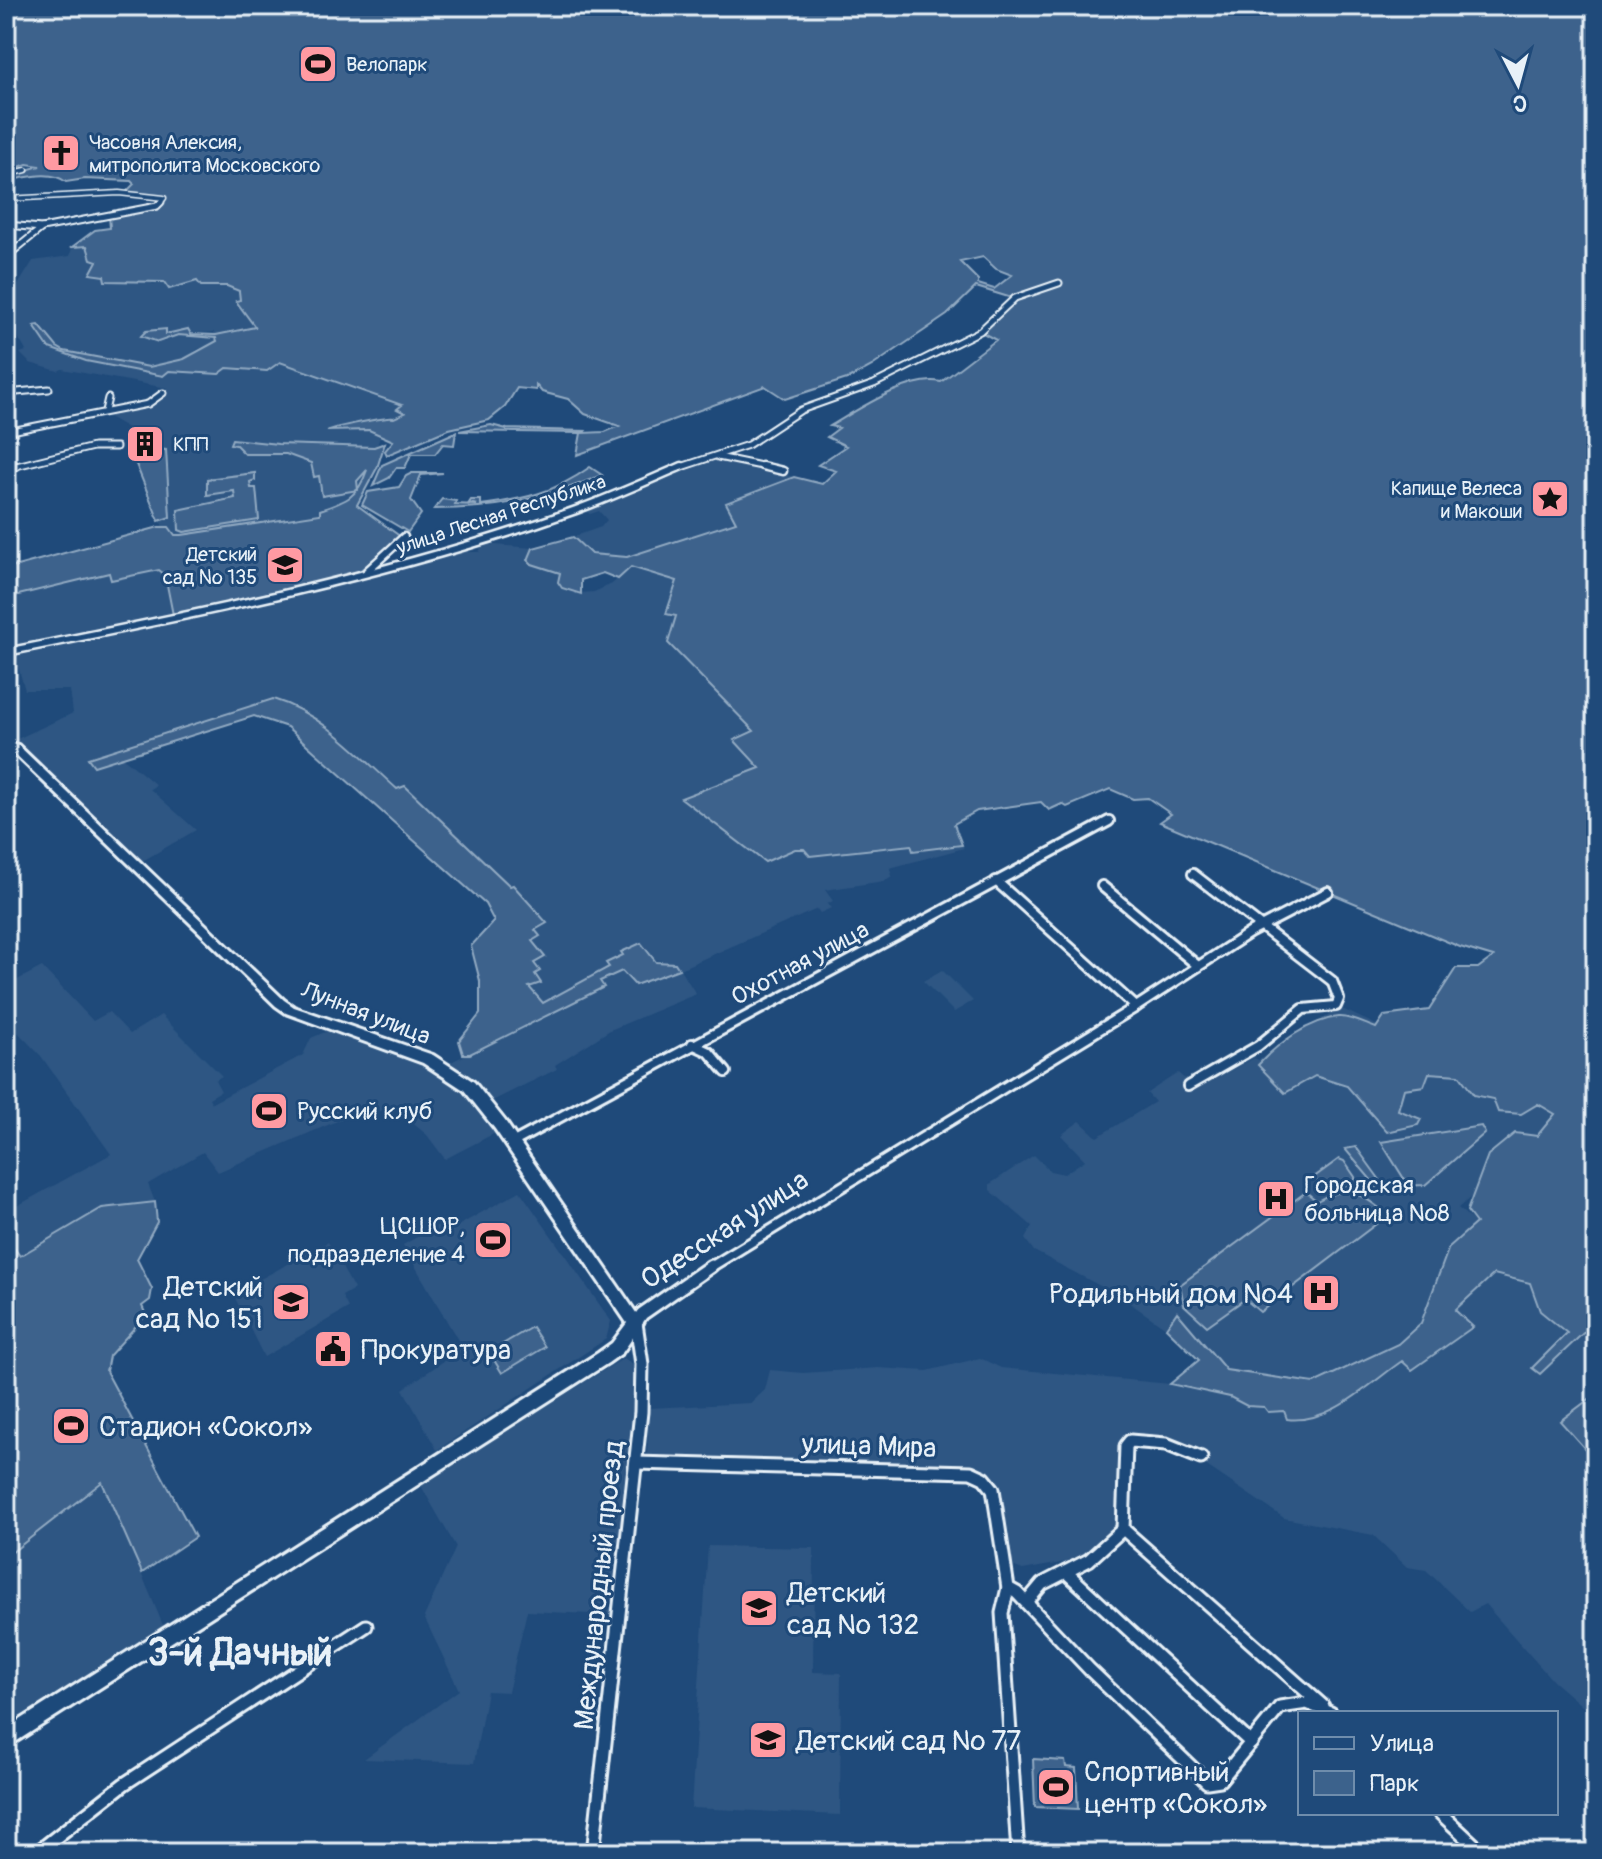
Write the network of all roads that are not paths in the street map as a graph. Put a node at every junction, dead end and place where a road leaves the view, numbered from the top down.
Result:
1 (26, 170) dead end
2 (6, 175) edge
3 (6, 199) edge
4 (6, 225) edge
5 (42, 228) junction
6 (6, 257) edge
7 (1059, 283) dead end
8 (49, 389) dead end
9 (6, 393) edge
10 (163, 393) dead end
11 (108, 398) dead end
12 (105, 411) junction
13 (6, 432) edge
14 (116, 447) dead end
15 (706, 457) junction
16 (6, 469) edge
17 (783, 471) dead end
18 (404, 537) dead end
19 (368, 572) junction
20 (6, 652) edge
21 (6, 747) edge
22 (1109, 821) dead end
23 (1193, 874) dead end
24 (996, 881) junction
25 (1102, 886) dead end
26 (1328, 892) dead end
27 (1259, 927) junction
28 (1198, 966) junction
29 (1136, 1007) junction
30 (692, 1044) junction
31 (726, 1072) dead end
32 (1188, 1086) dead end
33 (512, 1143) junction
34 (636, 1323) junction
35 (1201, 1458) dead end
36 (636, 1463) junction
37 (1123, 1529) junction
38 (1066, 1572) junction
39 (1008, 1588) junction
40 (1027, 1602) junction
41 (366, 1626) dead end
42 (1327, 1711) edge
43 (1328, 1711) edge
44 (6, 1739) edge
45 (1251, 1743) junction
46 (1442, 1815) edge
47 (36, 1853) edge
48 (593, 1853) edge
49 (1018, 1853) edge
50 (1483, 1853) edge

1 - 2 street
3 - 5 street
4 - 5 street
5 - 6 street
7 - 15 street, улица Лесная Республика
8 - 9 street
10 - 12 street
11 - 12 street
12 - 13 street
14 - 16 street
15 - 17 street
15 - 19 street, улица Лесная Республика
18 - 19 street
19 - 20 street, улица Лесная Республика
21 - 33 street, Лунная улица
22 - 24 street, Охотная улица
23 - 27 street
24 - 29 street
24 - 30 street, Охотная улица
25 - 28 street
26 - 27 street, Одесская улица
27 - 28 street, Одесская улица
27 - 32 street
28 - 29 street, Одесская улица
29 - 34 street, Одесская улица
30 - 31 street
30 - 33 street, Охотная улица
33 - 34 street, Лунная улица
34 - 36 street, Международный проезд
34 - 44 street, Одесская улица
35 - 37 street
36 - 39 street, улица Мира
36 - 48 street, Международный проезд
37 - 38 street
37 - 43 street
38 - 40 street
38 - 45 street
39 - 40 street
39 - 49 street, улица Мира
40 - 45 street
41 - 47 street
42 - 45 street
46 - 50 street

